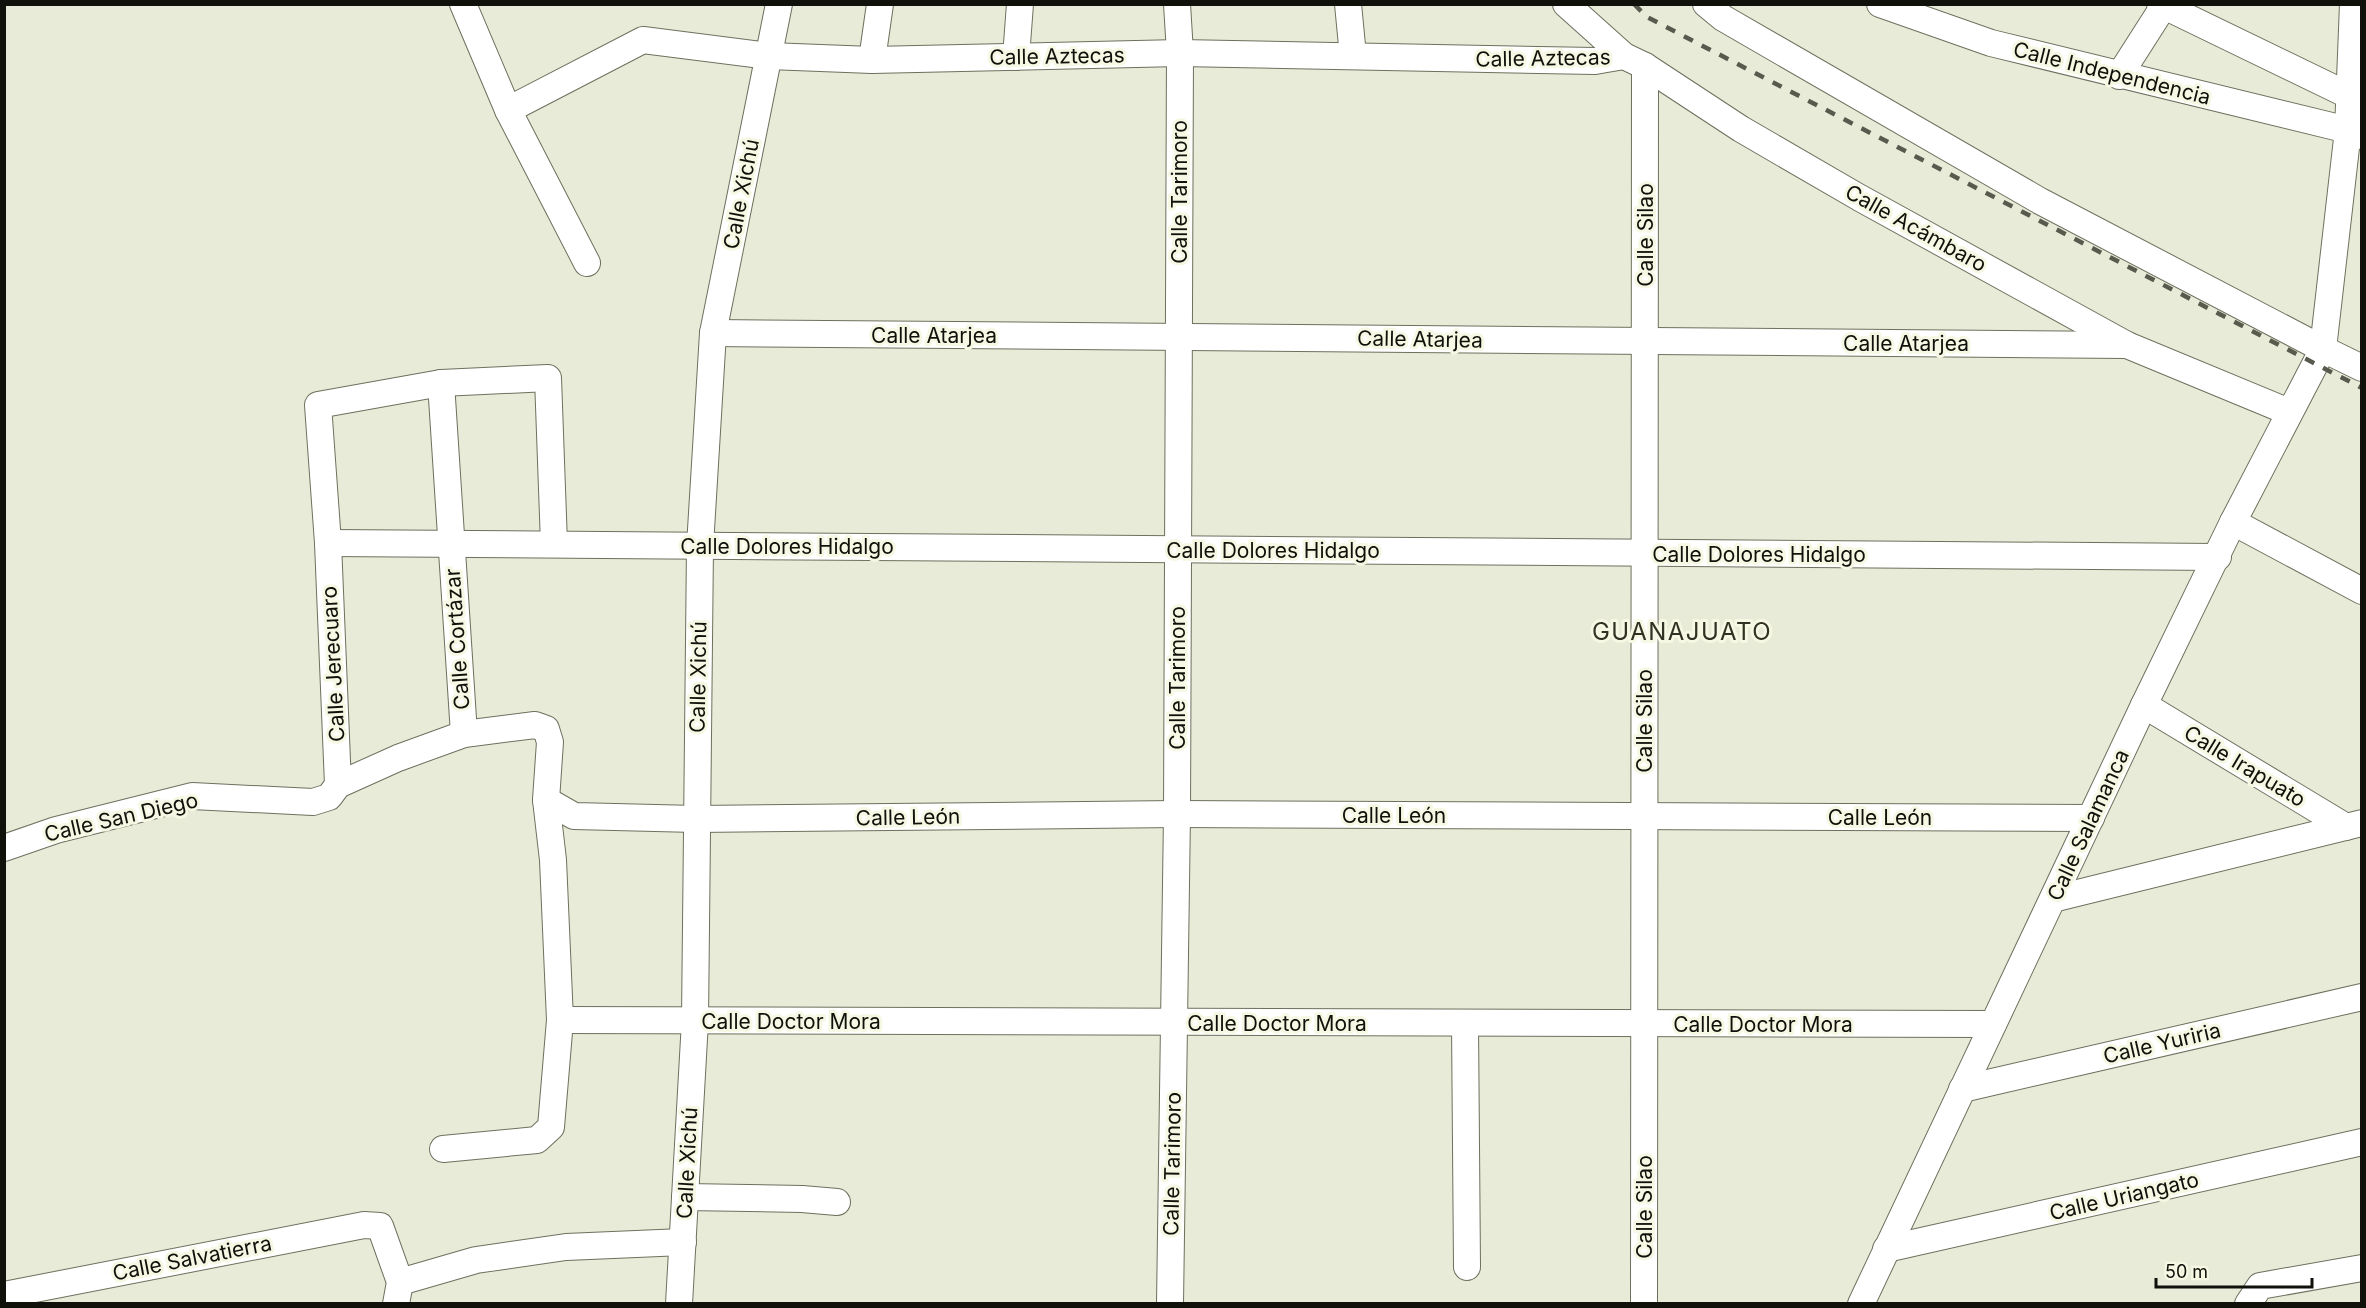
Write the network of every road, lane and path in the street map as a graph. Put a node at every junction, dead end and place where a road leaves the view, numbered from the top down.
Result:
1 (464, 4) edge
2 (779, 4) edge
3 (880, 4) edge
4 (1020, 4) edge
5 (1177, 4) edge
6 (1348, 4) edge
7 (1566, 4) edge
8 (1706, 4) edge
9 (2353, 4) edge
10 (1883, 5) edge
11 (2162, 5) edge
12 (1180, 53) junction
13 (769, 56) junction
14 (1353, 56) junction
15 (1016, 57) junction
16 (872, 60) junction
17 (1635, 61) junction
18 (2119, 76) junction
19 (2350, 96) junction
20 (508, 110) junction
21 (2355, 133) edge
22 (587, 263) dead end
23 (713, 333) junction
24 (1179, 337) junction
25 (1645, 341) junction
26 (2127, 345) junction
27 (2323, 349) junction
28 (2361, 368) edge
29 (441, 383) junction
30 (2289, 412) junction
31 (2233, 522) junction
32 (328, 543) junction
33 (450, 544) junction
34 (554, 544) junction
35 (700, 546) junction
36 (1178, 549) junction
37 (1644, 553) junction
38 (2218, 557) junction
39 (2361, 591) edge
40 (2144, 705) junction
41 (464, 734) junction
42 (338, 785) junction
43 (546, 800) junction
44 (1177, 814) junction
45 (1644, 816) junction
46 (2091, 818) junction
47 (696, 819) junction
48 (2354, 824) edge
49 (4, 848) edge
50 (2053, 899) junction
51 (2361, 997) edge
52 (560, 1020) junction
53 (695, 1021) junction
54 (1174, 1022) junction
55 (1644, 1023) junction
56 (1465, 1024) junction
57 (1993, 1024) junction
58 (1962, 1089) junction
59 (2361, 1142) edge
60 (443, 1149) dead end
61 (685, 1197) junction
62 (837, 1202) dead end
63 (682, 1242) junction
64 (1886, 1249) junction
65 (1467, 1268) dead end
66 (2361, 1268) edge
67 (398, 1293) edge
68 (4, 1295) edge
69 (679, 1304) edge
70 (1170, 1304) edge
71 (1644, 1304) edge
72 (1861, 1304) edge
73 (2248, 1304) edge

1 - 20 street
2 - 13 street, Calle Xichú
3 - 16 street
4 - 15 street
5 - 12 street, Calle Tarimoro
6 - 14 street
7 - 17 street, Calle Acámbaro
8 - 27 street
9 - 19 street
10 - 18 street, Calle Independencia
11 - 18 street
11 - 19 street
12 - 14 street, Calle Aztecas
12 - 15 street, Calle Aztecas
12 - 24 street, Calle Tarimoro
13 - 16 street, Calle Aztecas
13 - 20 street, Calle Aztecas
13 - 23 street, Calle Xichú
14 - 17 street, Calle Aztecas
15 - 16 street, Calle Aztecas
17 - 25 street, Calle Silao
17 - 26 street, Calle Acámbaro
18 - 21 street, Calle Independencia
19 - 21 street
20 - 22 street
21 - 27 street
23 - 24 street, Calle Atarjea
23 - 35 street, Calle Xichú
24 - 25 street, Calle Atarjea
24 - 36 street, Calle Tarimoro
25 - 26 street, Calle Atarjea
25 - 37 street, Calle Silao
26 - 30 street, Calle Acámbaro
27 - 28 street
27 - 30 street, Calle Salamanca
29 - 32 street, Calle Jerecuaro
29 - 33 street, Calle Cortázar
29 - 34 street
30 - 31 street, Calle Salamanca
31 - 38 street, Calle Salamanca
31 - 39 street
32 - 33 street, Calle Dolores Hidalgo
32 - 42 street, Calle Jerecuaro
33 - 34 street, Calle Dolores Hidalgo
33 - 41 street, Calle Cortázar
34 - 35 street, Calle Dolores Hidalgo
35 - 36 street, Calle Dolores Hidalgo
35 - 47 street, Calle Xichú
36 - 37 street, Calle Dolores Hidalgo
36 - 44 street, Calle Tarimoro
37 - 38 street, Calle Dolores Hidalgo
37 - 45 street, Calle Silao
38 - 40 street, Calle Salamanca
40 - 46 street, Calle Salamanca
40 - 48 street, Calle Irapuato
41 - 42 street, Calle San Diego
41 - 43 street, Calle San Diego
42 - 49 street, Calle San Diego
43 - 47 street, Calle León
43 - 52 street
44 - 45 street, Calle León
44 - 47 street, Calle León
44 - 54 street, Calle Tarimoro
45 - 46 street, Calle León
45 - 55 street, Calle Silao
46 - 50 street, Calle Salamanca
47 - 53 street, Calle Xichú
48 - 50 street
50 - 57 street, Calle Salamanca
51 - 58 street, Calle Yuriria
52 - 53 street, Calle Doctor Mora
52 - 60 street
53 - 54 street, Calle Doctor Mora
53 - 61 street, Calle Xichú
54 - 56 street, Calle Doctor Mora
54 - 70 street, Calle Tarimoro
55 - 56 street, Calle Doctor Mora
55 - 57 street, Calle Doctor Mora
55 - 71 street, Calle Silao
56 - 65 street
57 - 58 street, Calle Salamanca
58 - 64 street, Calle Salamanca
59 - 64 street, Calle Uriangato
61 - 62 street
61 - 63 street, Calle Xichú
63 - 67 street
63 - 69 street, Calle Xichú
64 - 72 street, Calle Salamanca
66 - 73 street
67 - 68 street, Calle Salvatierra

